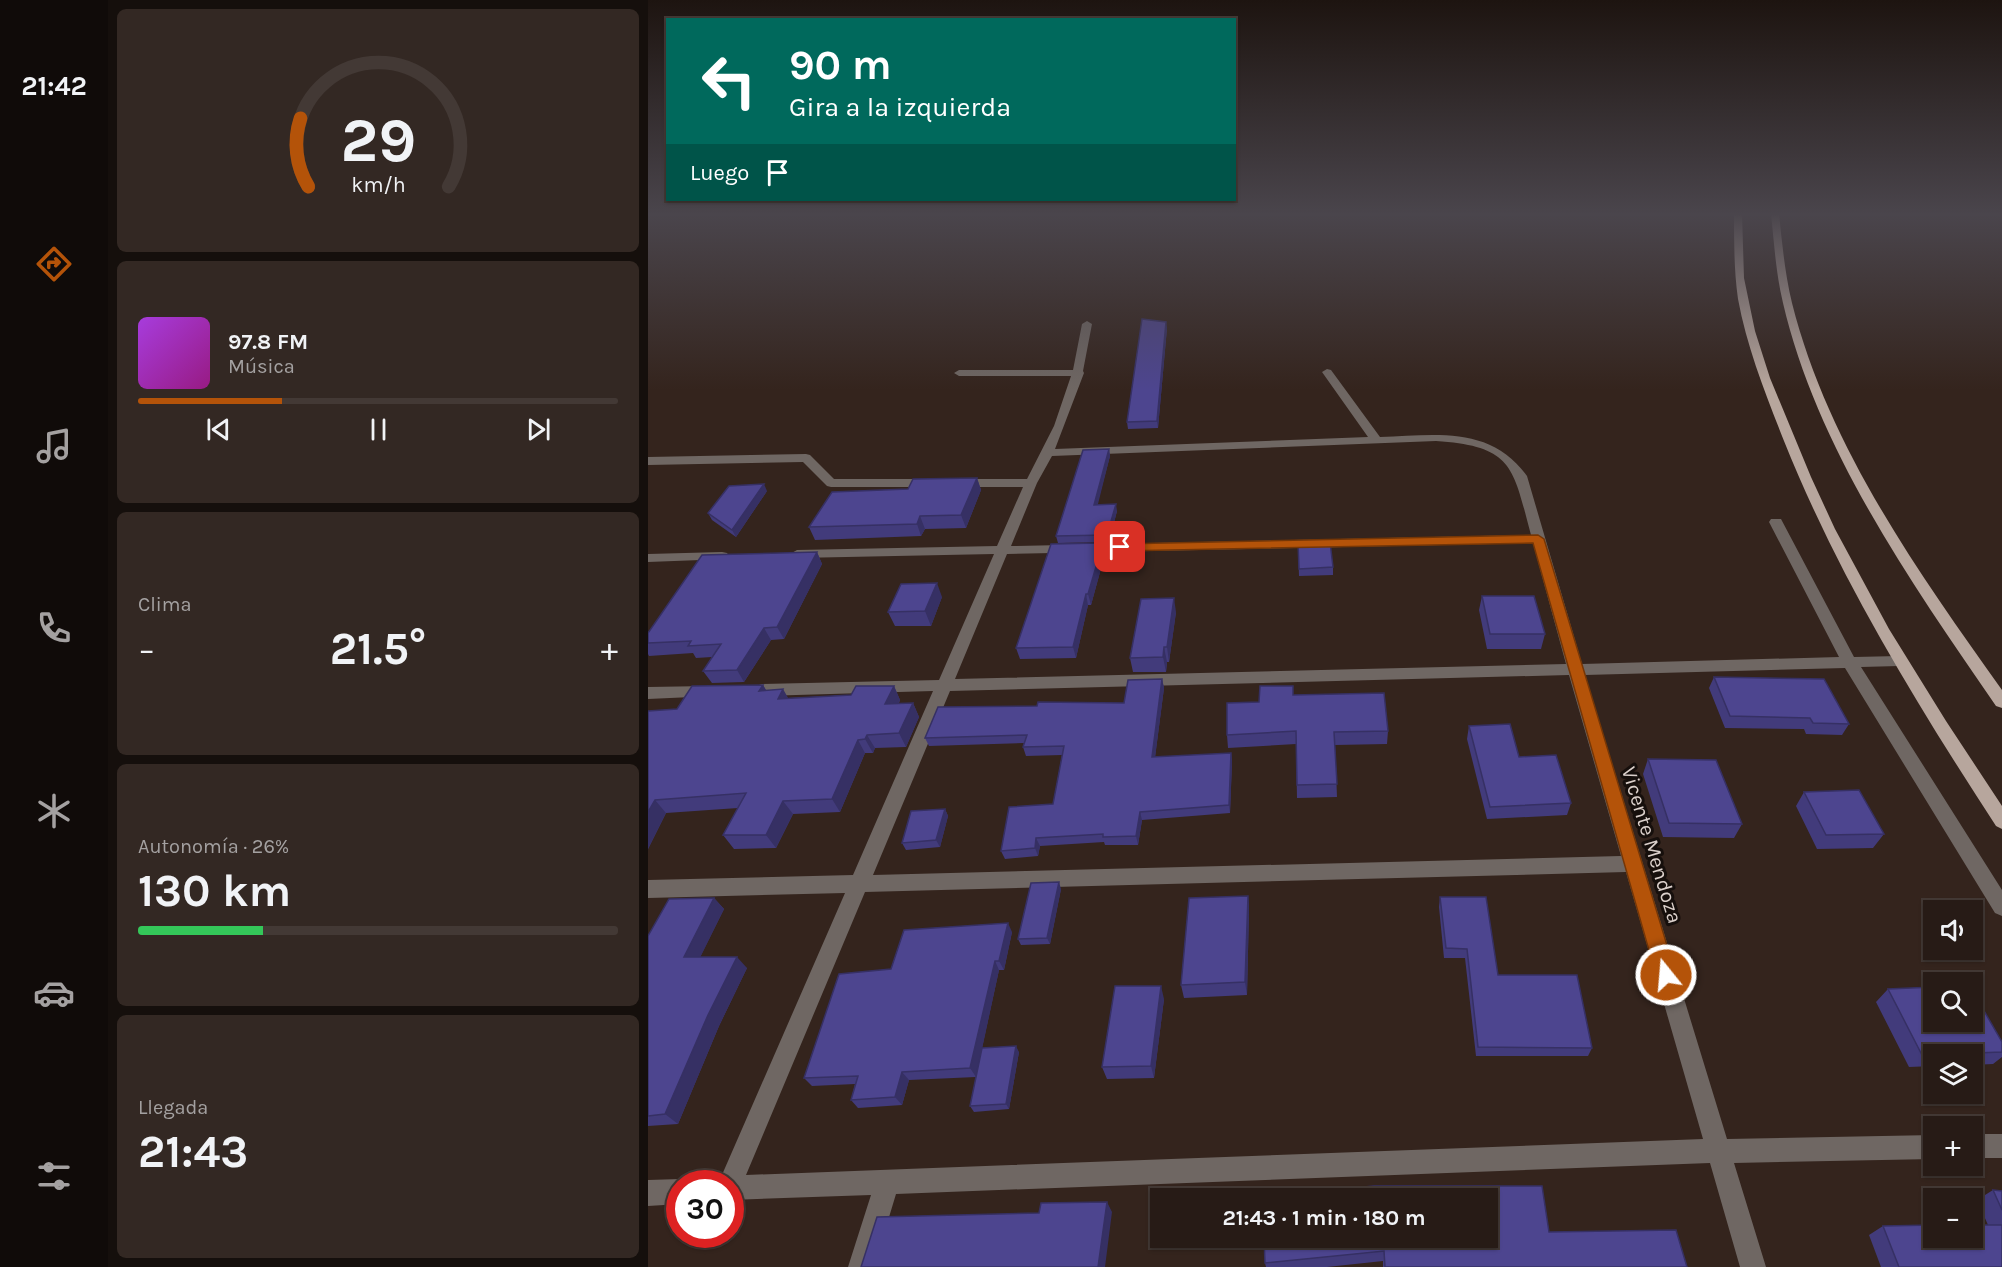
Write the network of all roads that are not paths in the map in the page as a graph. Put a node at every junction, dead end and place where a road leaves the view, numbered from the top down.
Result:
1 (1741, 272) edge
2 (1782, 272) edge
3 (1087, 324) dead end
4 (1327, 372) dead end
5 (1079, 373) junction
6 (960, 374) dead end
7 (1377, 441) junction
8 (1050, 453) junction
9 (648, 461) edge
10 (1031, 483) junction
11 (1776, 522) dead end
12 (1538, 539) junction
13 (1004, 550) junction
14 (778, 555) edge
15 (731, 556) edge
16 (648, 558) edge
17 (1849, 661) junction
18 (1899, 661) junction
19 (1575, 668) junction
20 (944, 686) junction
21 (743, 691) edge
22 (719, 692) edge
23 (648, 693) edge
24 (2002, 702) edge
25 (2002, 821) edge
26 (1633, 864) junction
27 (860, 882) junction
28 (648, 889) edge
29 (2002, 907) edge
30 (1983, 1146) edge
31 (2002, 1146) edge
32 (1923, 1147) edge
33 (1718, 1151) junction
34 (736, 1170) edge
35 (887, 1183) junction
36 (744, 1188) edge
37 (666, 1192) edge
38 (648, 1193) edge
39 (861, 1267) edge
40 (1753, 1267) edge

1 - 18 main road
2 - 24 main road
3 - 5 street
4 - 7 street
5 - 6 street
5 - 8 street
7 - 8 street, Vicente Mendoza
7 - 12 street, Vicente Mendoza
8 - 10 street
9 - 10 street
10 - 13 street
11 - 17 street
12 - 13 street
12 - 19 street, Vicente Mendoza
13 - 14 street
13 - 20 street
15 - 16 street
17 - 18 street
17 - 19 street
17 - 29 street
18 - 25 main road
19 - 20 street
19 - 26 street, Vicente Mendoza
20 - 21 street
20 - 27 street
22 - 23 street
26 - 27 street
26 - 33 street, Vicente Mendoza
27 - 28 street
27 - 34 street
30 - 31 street
32 - 33 street
33 - 35 street
33 - 40 street, Vicente Mendoza
35 - 36 street
35 - 39 street
37 - 38 street

